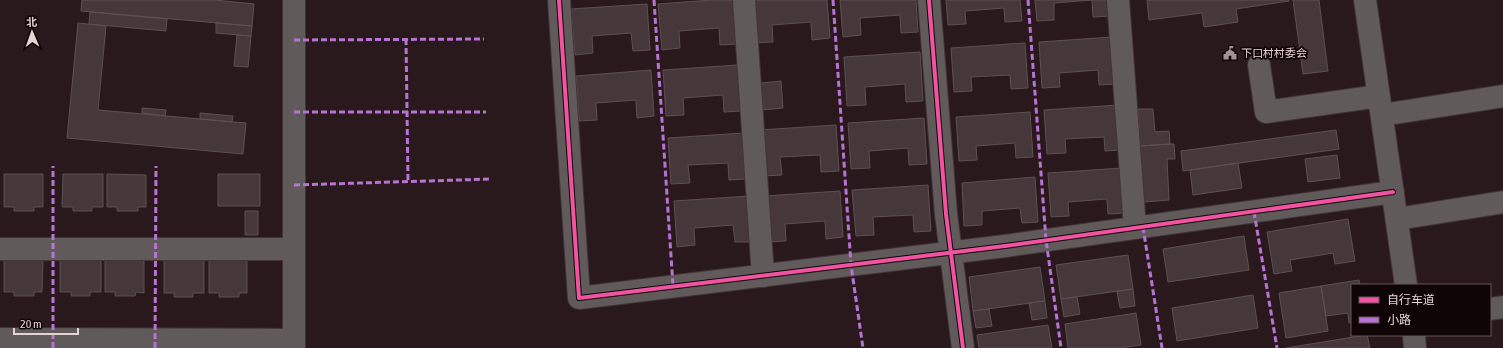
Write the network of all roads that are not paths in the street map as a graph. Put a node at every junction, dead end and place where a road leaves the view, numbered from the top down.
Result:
1 (294, 0) edge
2 (558, 0) edge
3 (744, 0) edge
4 (929, 0) edge
5 (1118, 0) edge
6 (1365, 0) edge
7 (1259, 65) dead end
8 (1503, 96) edge
9 (1381, 105) junction
10 (1393, 192) junction
11 (1503, 202) edge
12 (1397, 219) junction
13 (1135, 228) junction
14 (0, 249) edge
15 (294, 249) junction
16 (950, 253) junction
17 (763, 276) junction
18 (1406, 284) edge
19 (1503, 307) edge
20 (1491, 309) edge
21 (1414, 336) edge
22 (0, 339) edge
23 (294, 344) edge
24 (963, 348) edge
25 (1416, 348) edge

1 - 15 street
2 - 17 street
3 - 17 street
4 - 16 street
5 - 13 street
6 - 9 street
7 - 9 street
8 - 9 street
9 - 10 street
10 - 12 street
10 - 13 street
11 - 12 street
12 - 18 street
13 - 16 street
14 - 15 street
15 - 23 street
16 - 17 street
16 - 24 street
19 - 20 street
21 - 25 street
22 - 23 street

